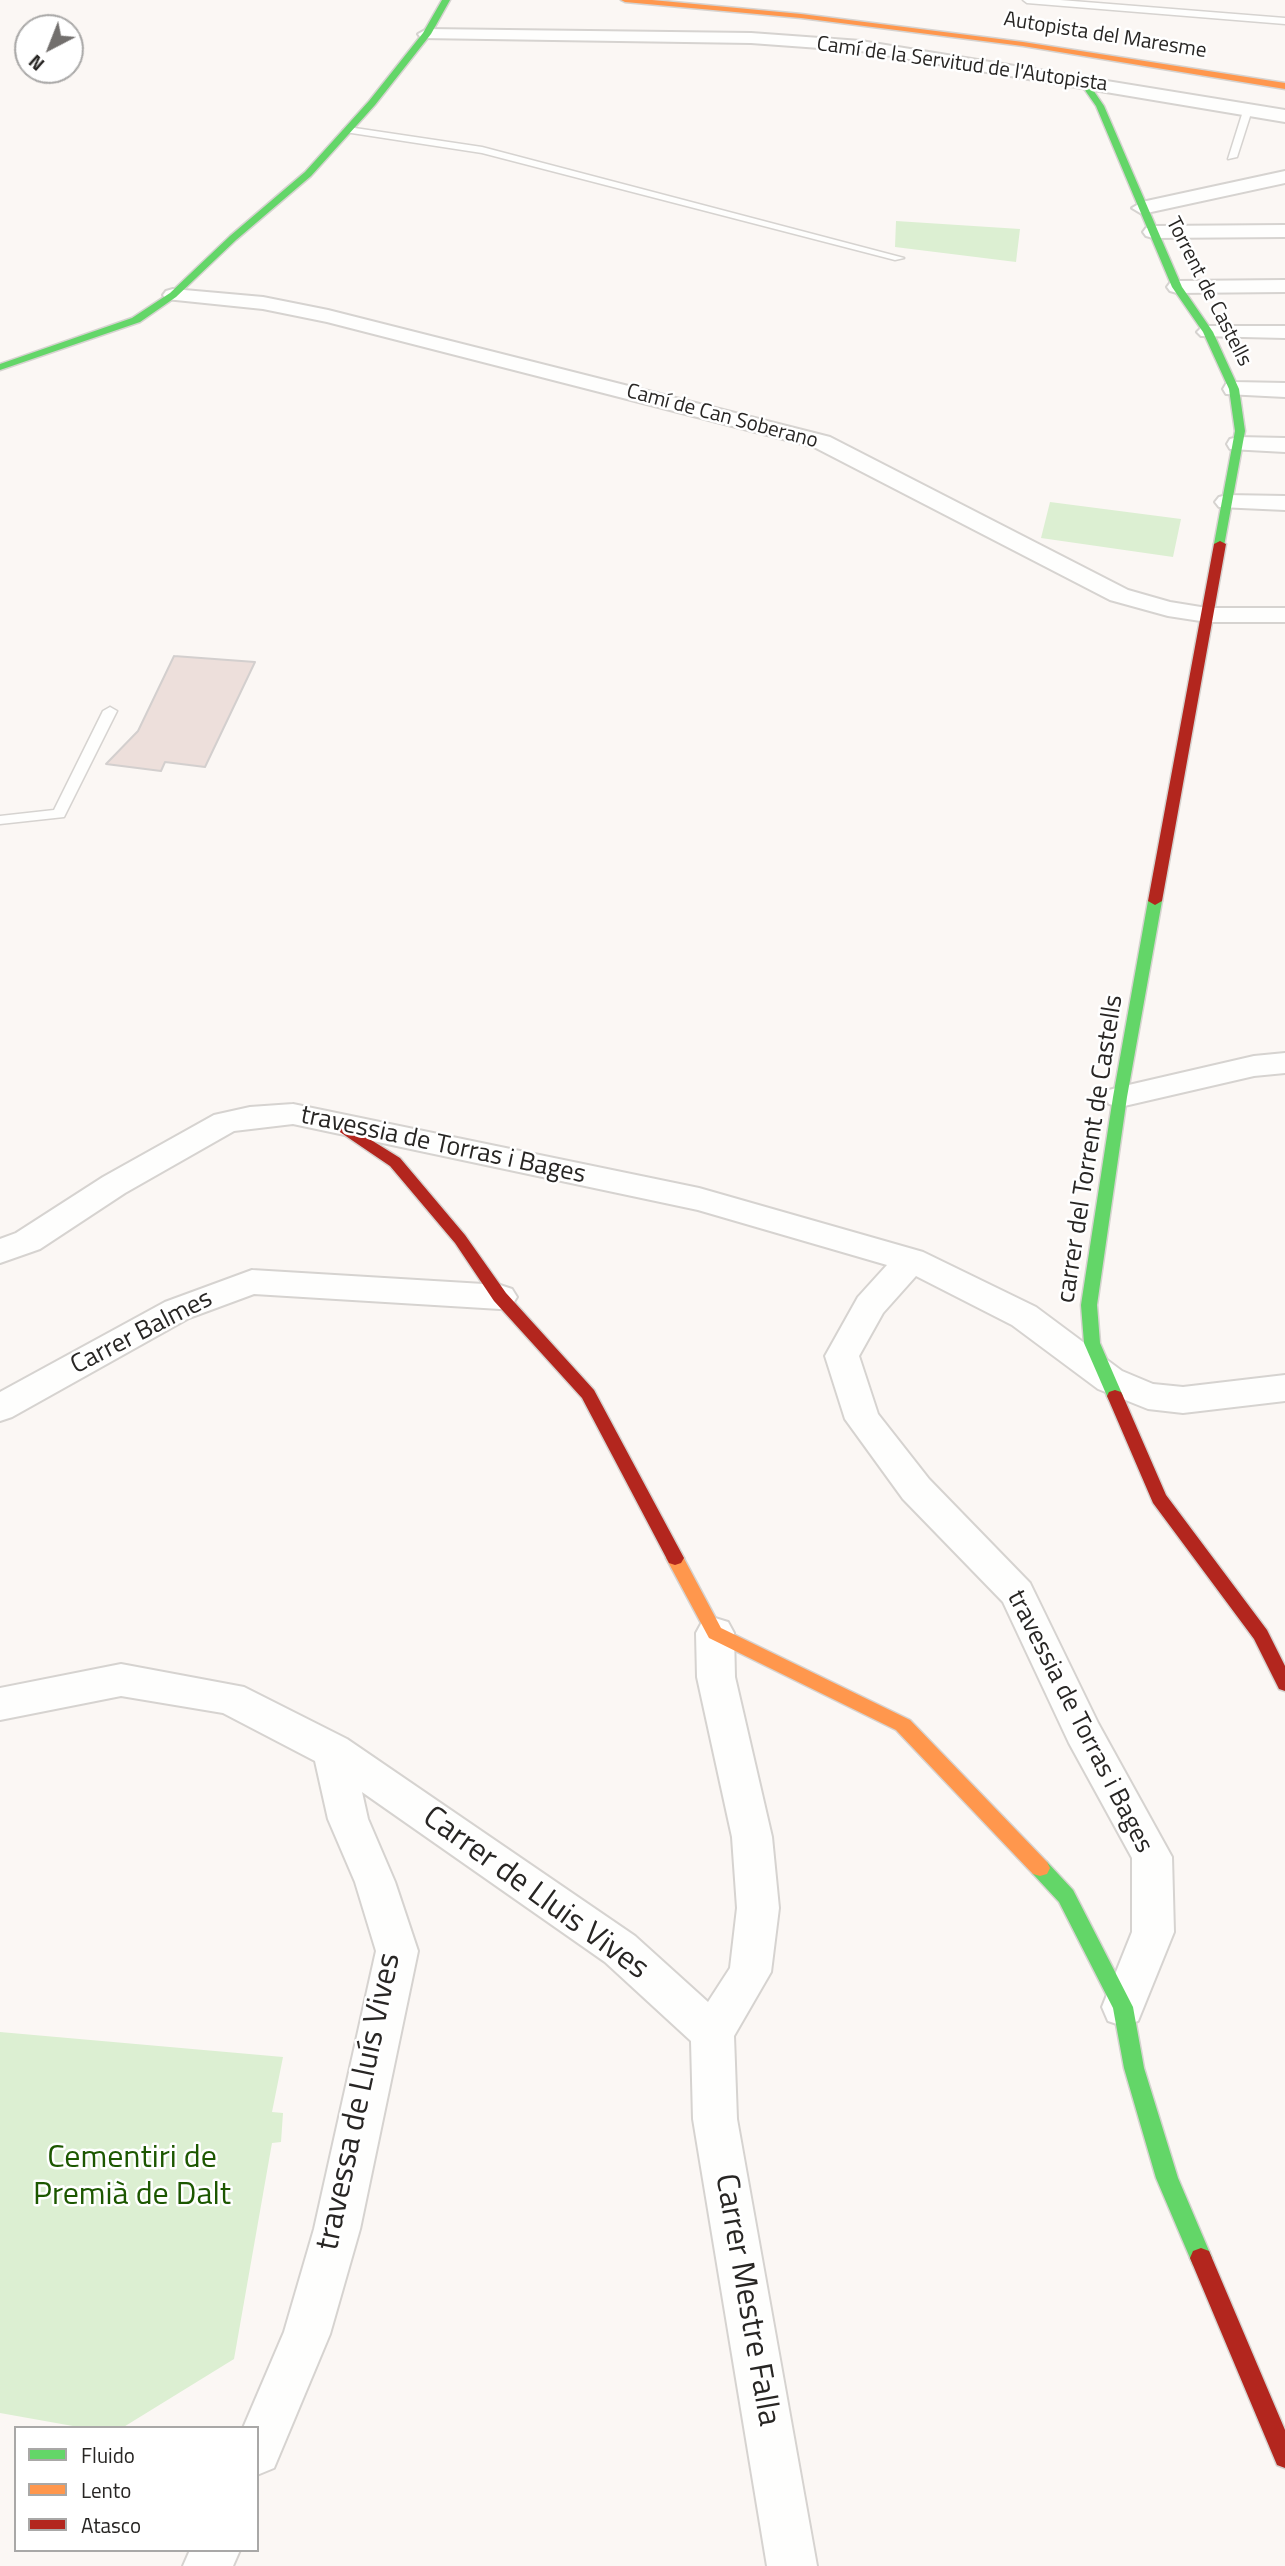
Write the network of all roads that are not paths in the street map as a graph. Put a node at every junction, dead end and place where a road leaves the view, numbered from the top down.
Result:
1 (625, 0) edge
2 (1027, 0) edge
3 (444, 3) edge
4 (1285, 21) edge
5 (428, 34) junction
6 (1084, 83) junction
7 (1285, 86) edge
8 (1247, 110) junction
9 (1285, 116) edge
10 (348, 130) junction
11 (1232, 157) dead end
12 (1285, 177) edge
13 (1142, 208) junction
14 (1285, 231) edge
15 (1153, 232) junction
16 (899, 258) dead end
17 (1285, 286) edge
18 (1177, 287) junction
19 (173, 295) junction
20 (1208, 332) junction
21 (1285, 332) edge
22 (0, 367) edge
23 (1234, 389) junction
24 (1285, 390) edge
25 (1238, 444) junction
26 (1285, 444) edge
27 (1227, 502) junction
28 (1285, 503) edge
29 (1207, 615) junction
30 (1285, 615) edge
31 (110, 711) dead end
32 (0, 820) edge
33 (1285, 1063) edge
34 (1120, 1097) junction
35 (339, 1125) junction
36 (0, 1252) edge
37 (911, 1260) junction
38 (500, 1297) junction
39 (1110, 1380) junction
40 (1285, 1388) edge
41 (0, 1408) edge
42 (715, 1633) junction
43 (1285, 1684) edge
44 (0, 1704) edge
45 (333, 1751) junction
46 (1122, 2007) junction
47 (712, 2033) junction
48 (259, 2446) edge
49 (1285, 2457) edge
50 (792, 2566) edge

1 - 7 main road, Autopista del Maresme
2 - 4 lane
3 - 5 main road
5 - 6 street, Camí de la Servitud de l'Autopista
5 - 10 main road
6 - 8 street, Camí de la Servitud de l'Autopista
6 - 13 main road, Torrent de Castells
8 - 9 street, Camí de la Servitud de l'Autopista
8 - 11 lane
10 - 16 lane
10 - 19 main road
12 - 13 street
13 - 15 main road, Torrent de Castells
14 - 15 street
15 - 18 main road, Torrent de Castells
17 - 18 street
18 - 20 main road, Torrent de Castells
19 - 22 main road
19 - 29 street, Camí de Can Soberano
20 - 21 street
20 - 23 main road, Torrent de Castells
23 - 24 street
23 - 25 main road, Torrent de Castells
25 - 26 street
25 - 27 main road, Torrent de Castells
27 - 28 street
27 - 29 main road, Torrent de Castells
29 - 30 street, Camí de Can Soberano
29 - 34 main road, carrer del Torrent de Castells
31 - 32 lane
33 - 34 street
34 - 39 main road, carrer del Torrent de Castells
35 - 36 street, travessia de Torras i Bages
35 - 37 street, travessia de Torras i Bages
35 - 38 main road
37 - 39 street, travessia de Torras i Bages
37 - 46 street, travessia de Torras i Bages
38 - 41 street, Carrer Balmes
38 - 42 main road
39 - 40 street, travessia de Torras i Bages
39 - 43 main road, carrer del Torrent de Castells
42 - 46 main road
42 - 47 street
44 - 45 street, Carrer de Lluis Vives
45 - 47 street, Carrer de Lluis Vives
45 - 48 street, travessa de Lluís Vives
46 - 49 main road
47 - 50 street, Carrer Mestre Falla

